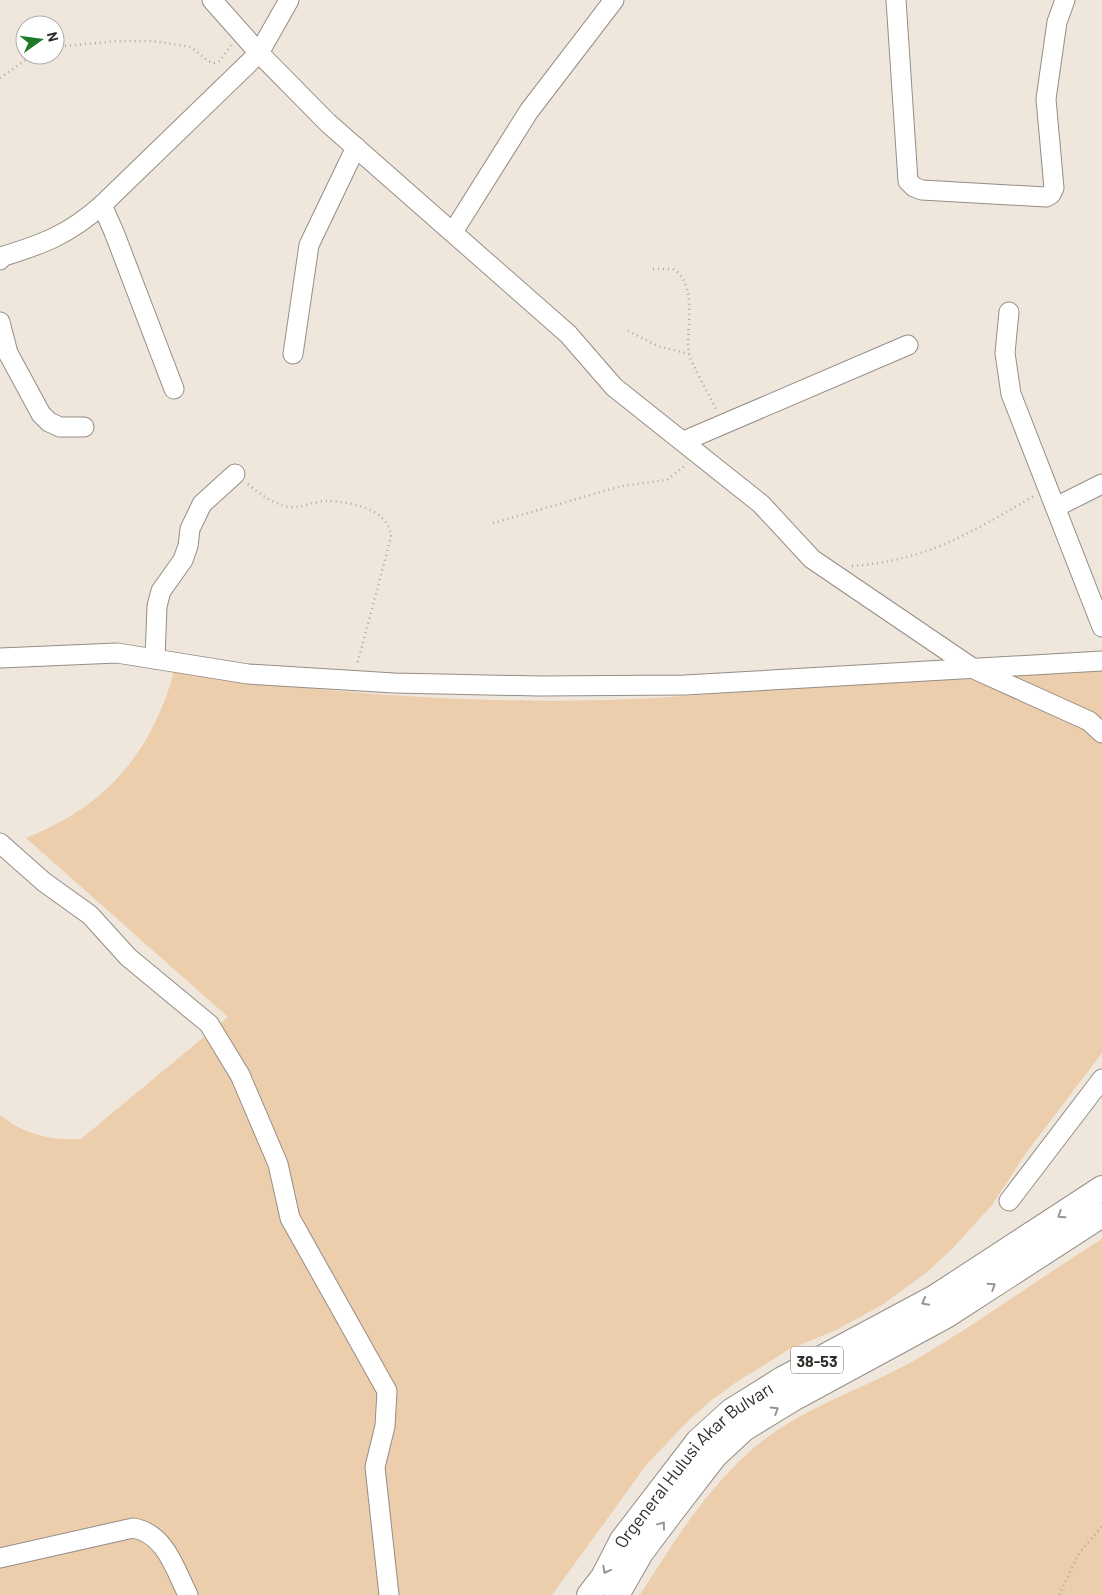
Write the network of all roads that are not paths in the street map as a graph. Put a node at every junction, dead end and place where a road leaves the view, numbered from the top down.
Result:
1 (212, 0) edge
2 (289, 0) edge
3 (614, 0) edge
4 (896, 0) edge
5 (1065, 0) edge
6 (259, 53) junction
7 (356, 147) junction
8 (102, 205) junction
9 (454, 232) junction
10 (0, 258) edge
11 (1009, 312) dead end
12 (0, 322) edge
13 (908, 345) dead end
14 (293, 354) dead end
15 (174, 389) dead end
16 (84, 427) dead end
17 (690, 445) junction
18 (235, 474) road end
19 (1102, 484) edge
20 (1056, 508) junction
21 (1102, 627) edge
22 (0, 658) edge
23 (155, 660) junction
24 (1102, 661) edge
25 (974, 669) junction
26 (1102, 733) edge
27 (0, 843) edge
28 (1102, 1080) edge
29 (1102, 1188) edge
30 (1009, 1201) dead end
31 (1102, 1215) edge
32 (0, 1558) edge
33 (188, 1595) edge
34 (389, 1595) edge
35 (589, 1595) edge
36 (617, 1595) edge

1 - 6 street
2 - 6 street
3 - 9 street
4 - 5 street
6 - 7 street
6 - 8 street
7 - 9 street
7 - 14 street
8 - 10 street
8 - 15 street
9 - 17 street
11 - 20 street
12 - 16 street
13 - 17 street
17 - 25 street
18 - 23 street
19 - 20 street
20 - 21 street
22 - 23 street
23 - 25 street
24 - 25 street
25 - 26 street
27 - 34 street
28 - 30 street
29 -> 35 main road, Orgeneral Hulusi Akar Bulvarı / 38-53
36 -> 31 main road, Orgeneral Hulusi Akar Bulvarı / 38-53
32 - 33 street

